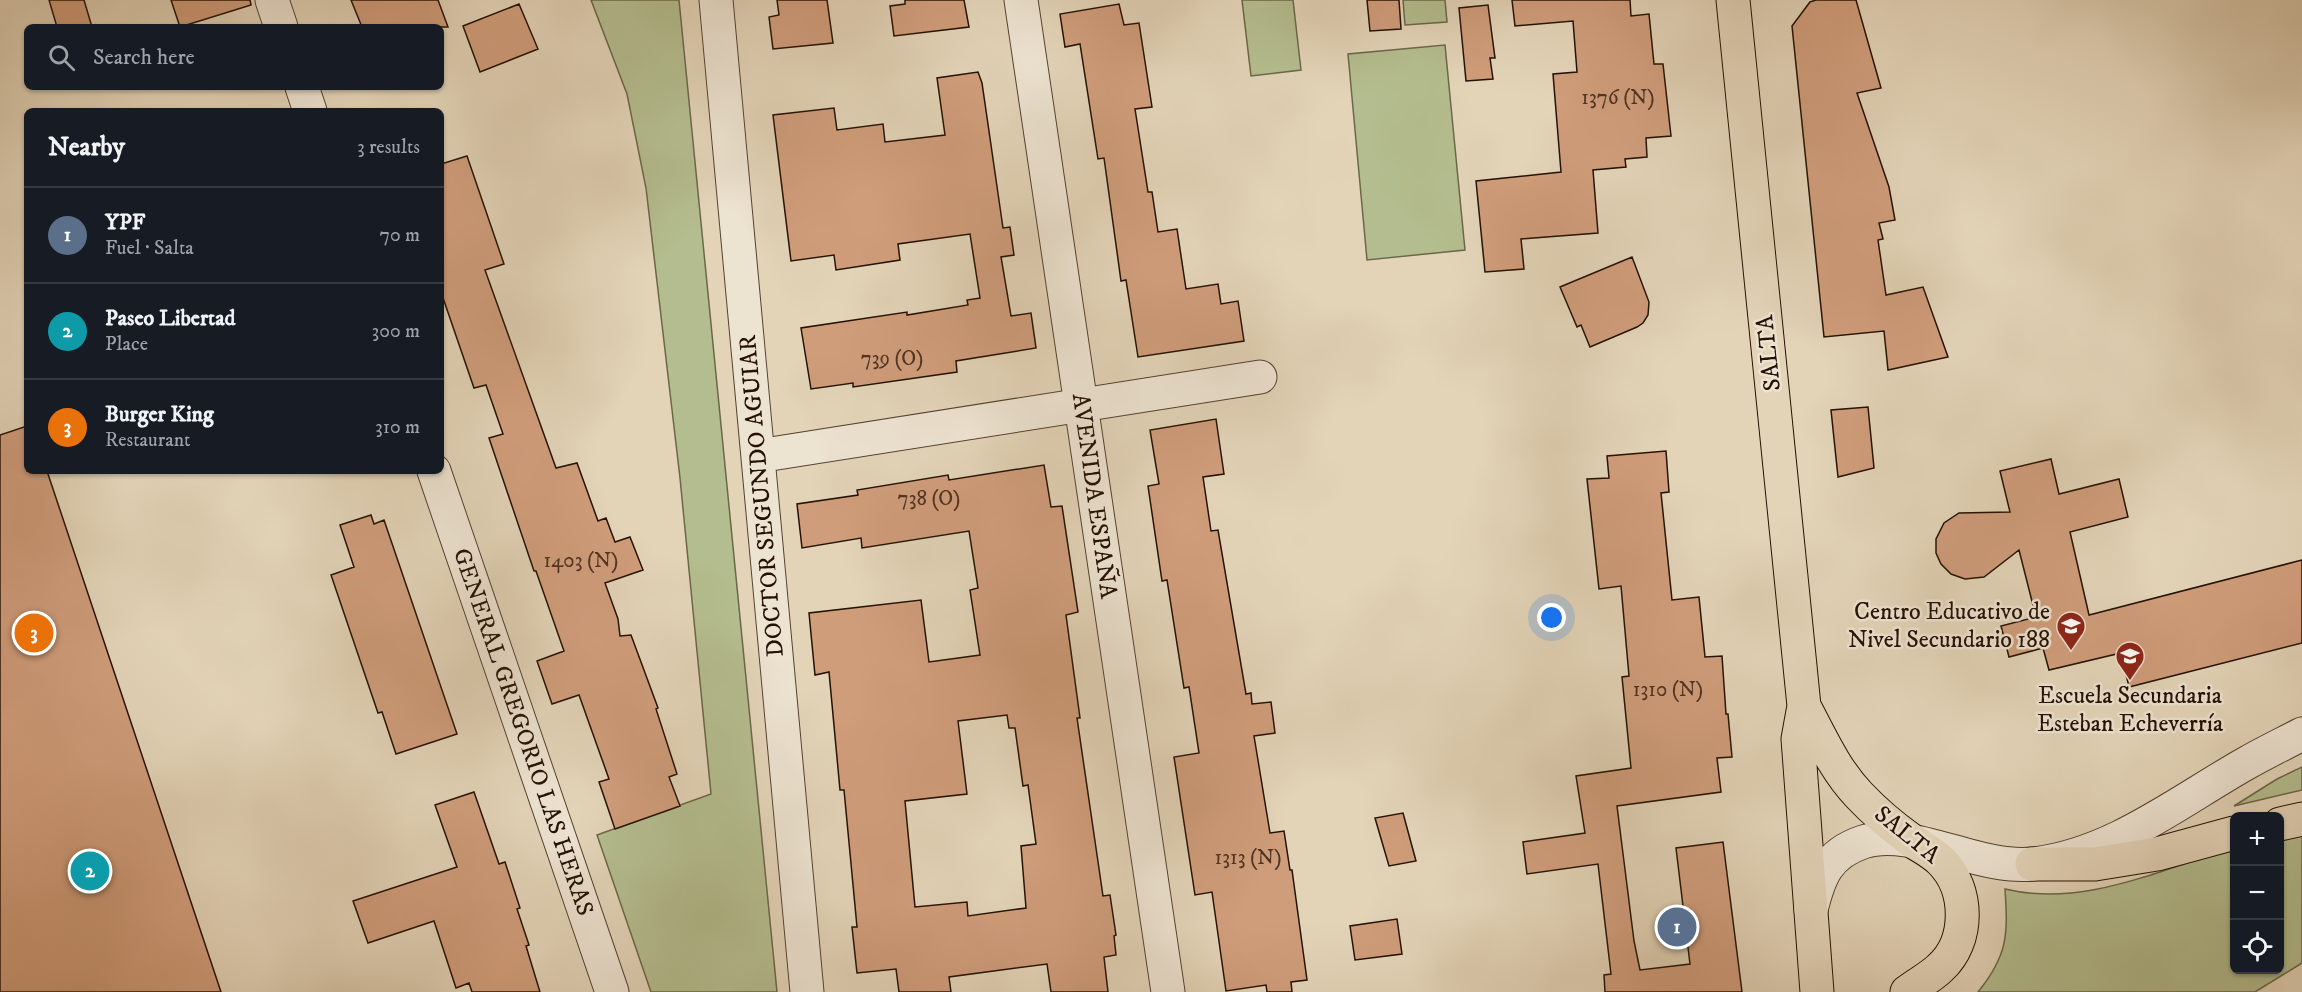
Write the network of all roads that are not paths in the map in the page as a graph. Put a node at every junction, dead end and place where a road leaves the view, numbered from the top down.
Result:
1 (272, 0) edge
2 (716, 0) edge
3 (1021, 0) edge
4 (1733, 0) edge
5 (280, 24) edge
6 (303, 90) edge
7 (309, 108) edge
8 (1260, 377) dead end
9 (1081, 404) junction
10 (758, 456) junction
11 (435, 474) edge
12 (1804, 706) junction
13 (2302, 734) edge
14 (2302, 819) edge
15 (2284, 823) edge
16 (2230, 834) edge
17 (1914, 842) junction
18 (2032, 864) junction
19 (1811, 910) junction
20 (612, 992) edge
21 (807, 992) edge
22 (1168, 992) edge
23 (1817, 992) edge
24 (1907, 992) edge

1 - 5 street
2 - 10 street, DOCTOR SEGUNDO AGUIAR
3 - 9 street, AVENIDA ESPAÑA
4 - 12 main road, SALTA
6 - 7 street
8 - 9 street
9 - 10 street
9 - 22 street, AVENIDA ESPAÑA
10 - 21 street, DOCTOR SEGUNDO AGUIAR
11 - 20 street, GENERAL GREGORIO LAS HERAS
12 - 17 main road, SALTA
12 - 19 main road, SALTA
13 - 18 street
14 - 15 main road
16 - 18 main road
17 - 18 street
17 - 19 street
17 - 24 main road, SALTA
19 - 23 main road, SALTA

